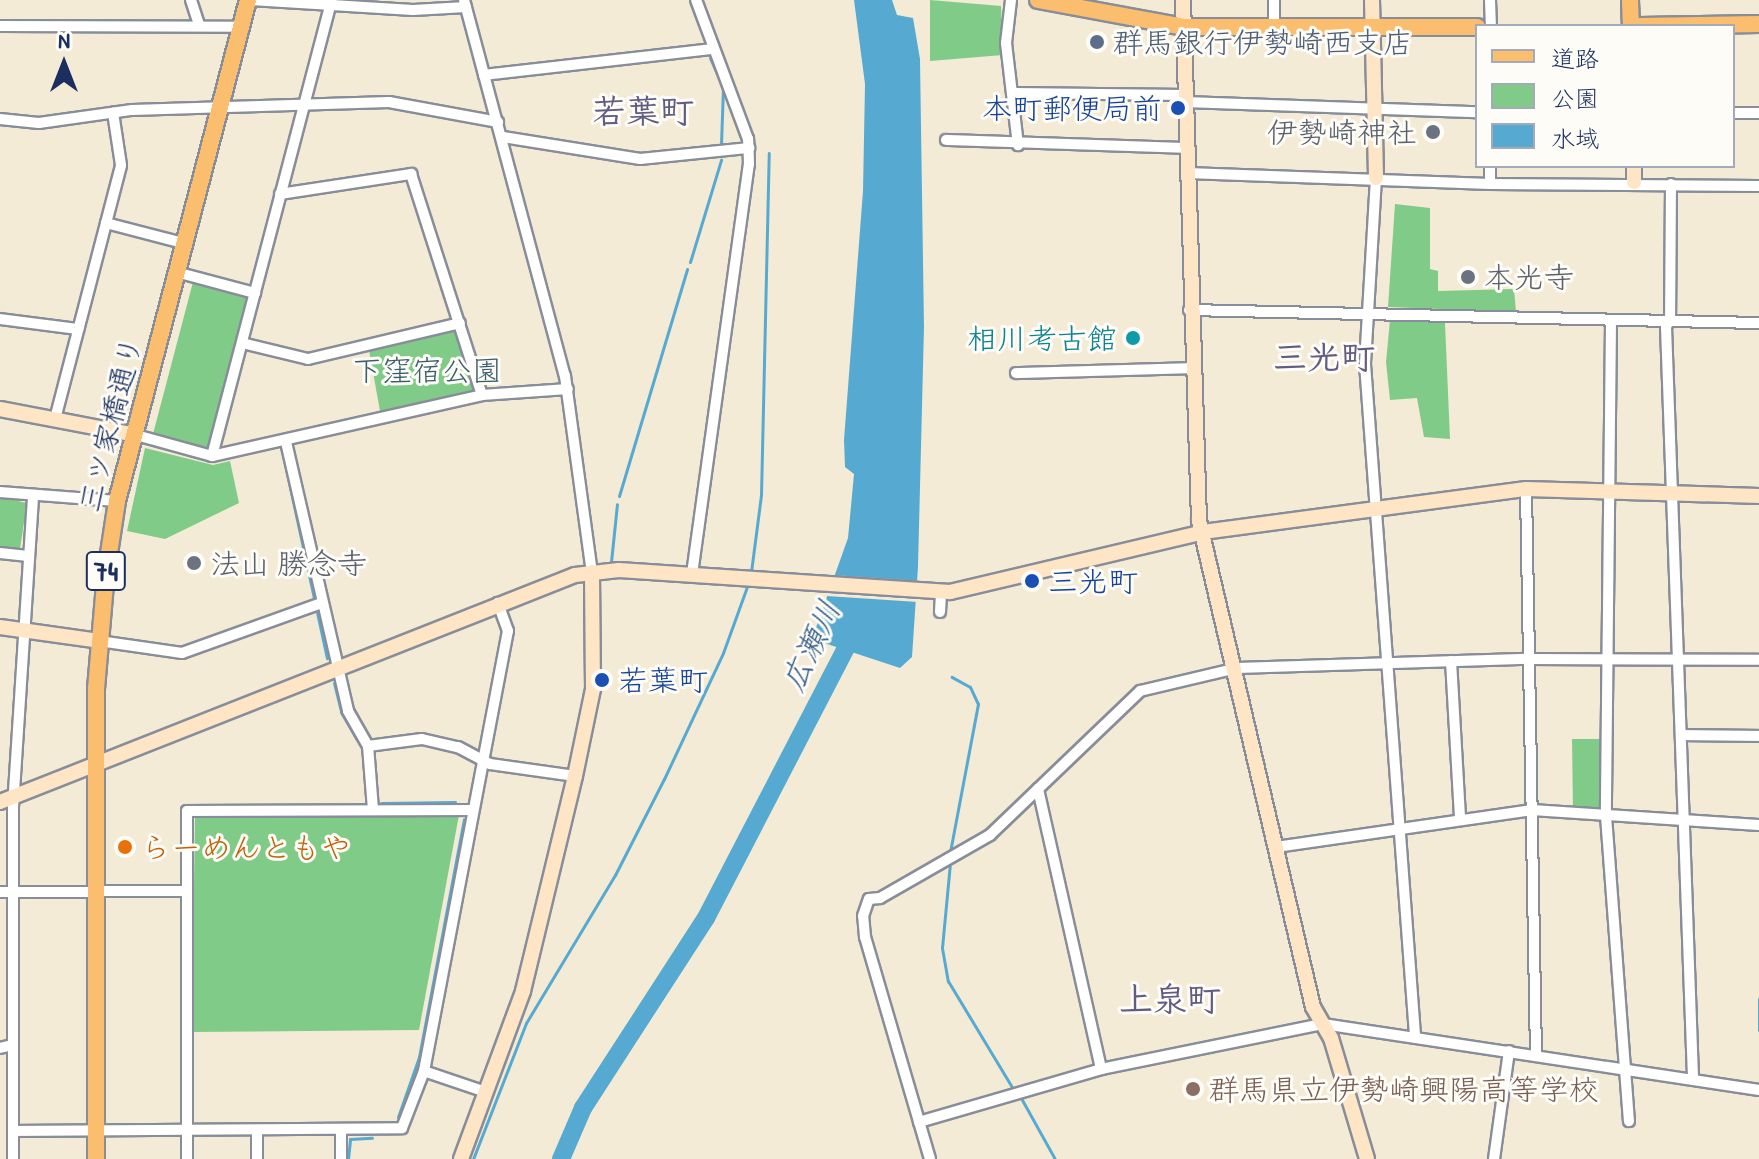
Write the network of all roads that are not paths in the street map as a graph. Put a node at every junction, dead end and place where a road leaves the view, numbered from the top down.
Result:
1 (191, 0) edge
2 (250, 0) edge
3 (696, 0) edge
4 (1011, 0) edge
5 (1042, 0) edge
6 (1183, 0) edge
7 (1274, 0) edge
8 (1372, 0) edge
9 (1490, 0) edge
10 (1630, 0) edge
11 (331, 3) edge
12 (465, 4) edge
13 (199, 24) junction
14 (1491, 24) edge
15 (1631, 24) edge
16 (1735, 24) edge
17 (1759, 24) edge
18 (0, 26) edge
19 (241, 27) junction
20 (1184, 27) junction
21 (1475, 27) edge
22 (1372, 28) junction
23 (1274, 29) junction
24 (713, 49) junction
25 (484, 75) junction
26 (1014, 93) junction
27 (1185, 99) junction
28 (304, 106) junction
29 (1374, 108) junction
30 (219, 110) junction
31 (1475, 112) edge
32 (113, 113) junction
33 (1735, 113) edge
34 (1759, 113) edge
35 (0, 119) edge
36 (498, 122) junction
37 (503, 137) junction
38 (946, 140) dead end
39 (1018, 145) junction
40 (749, 148) junction
41 (1186, 148) junction
42 (1490, 168) edge
43 (1634, 168) edge
44 (1187, 173) junction
45 (1376, 178) junction
46 (1634, 182) junction
47 (1490, 184) junction
48 (1671, 184) junction
49 (1759, 186) edge
50 (280, 194) junction
51 (106, 223) junction
52 (183, 243) junction
53 (176, 272) junction
54 (255, 293) junction
55 (1189, 310) junction
56 (1368, 312) junction
57 (0, 319) edge
58 (1611, 322) junction
59 (1668, 322) junction
60 (460, 323) junction
61 (1759, 323) edge
62 (78, 329) junction
63 (242, 343) junction
64 (1191, 368) junction
65 (1016, 373) dead end
66 (568, 389) junction
67 (482, 395) junction
68 (0, 409) edge
69 (55, 419) junction
70 (136, 435) junction
71 (286, 442) junction
72 (212, 456) junction
73 (1526, 489) junction
74 (0, 492) edge
75 (1611, 492) junction
76 (1671, 494) junction
77 (33, 495) junction
78 (1759, 496) edge
79 (117, 501) junction
80 (1374, 509) junction
81 (1203, 532) junction
82 (0, 553) edge
83 (28, 556) junction
84 (592, 572) junction
85 (692, 574) junction
86 (937, 592) junction
87 (322, 603) junction
88 (498, 603) junction
89 (940, 612) dead end
90 (0, 627) edge
91 (21, 630) junction
92 (99, 641) junction
93 (1528, 659) junction
94 (1608, 659) junction
95 (1679, 659) junction
96 (1759, 660) edge
97 (1451, 661) junction
98 (1384, 664) junction
99 (337, 667) junction
100 (1237, 668) junction
101 (1682, 735) junction
102 (1759, 736) edge
103 (368, 746) junction
104 (483, 761) junction
105 (96, 764) junction
106 (575, 776) junction
107 (1038, 789) junction
108 (6, 799) edge
109 (373, 809) junction
110 (472, 810) junction
111 (1532, 810) junction
112 (1606, 816) junction
113 (1460, 819) junction
114 (1686, 821) junction
115 (1759, 825) edge
116 (1397, 827) junction
117 (1276, 847) junction
118 (96, 891) junction
119 (187, 891) junction
120 (0, 892) edge
121 (12, 892) junction
122 (1323, 1024) junction
123 (1415, 1035) junction
124 (13, 1045) junction
125 (0, 1048) edge
126 (1509, 1051) junction
127 (1536, 1054) junction
128 (1101, 1069) junction
129 (1625, 1069) junction
130 (424, 1071) junction
131 (1693, 1079) junction
132 (1759, 1090) edge
133 (486, 1092) junction
134 (1629, 1121) dead end
135 (919, 1122) junction
136 (257, 1130) junction
137 (341, 1130) junction
138 (13, 1131) junction
139 (96, 1131) junction
140 (187, 1131) junction
141 (13, 1159) edge
142 (96, 1159) edge
143 (187, 1159) edge
144 (257, 1159) edge
145 (341, 1159) edge
146 (461, 1159) edge
147 (930, 1159) edge
148 (1367, 1159) edge
149 (1494, 1159) edge

1 - 13 street
2 - 11 street
2 - 19 main road, 三ツ家橋通り / 74
3 - 24 street
4 - 26 street
5 - 20 main road
6 - 20 street
7 - 23 street
8 - 22 street
9 - 14 street
10 - 15 main road
11 - 12 street
11 - 28 street
12 - 25 street
13 - 18 street
13 - 19 street
16 - 17 main road
19 - 30 main road, 三ツ家橋通り / 74
20 - 23 main road
20 - 27 street
21 - 22 main road
22 - 23 main road
22 - 29 street
24 - 25 street
24 - 40 street
25 - 36 street
26 - 27 street
26 - 39 street
27 - 29 street
27 - 41 street
28 - 30 street
28 - 36 street
28 - 50 street
29 - 31 street
29 - 45 street
30 - 32 street
30 - 52 main road, 三ツ家橋通り / 74
32 - 35 street
32 - 51 street
33 - 34 street
36 - 37 street
37 - 40 street
37 - 66 street
38 - 39 street
39 - 41 street
40 - 85 street
41 - 44 street
42 - 47 street
43 - 46 street
44 - 45 street
44 - 55 street
45 - 47 street
45 - 56 street
46 - 47 street
46 - 48 street
48 - 49 street
48 - 59 street
50 - 54 street
50 - 60 street
51 - 52 street
51 - 62 street
52 - 53 main road, 三ツ家橋通り / 74
53 - 54 street
53 - 70 main road, 三ツ家橋通り / 74
54 - 63 street
55 - 56 street
55 - 64 street
56 - 58 street
56 - 80 street
57 - 62 street
58 - 59 street
58 - 75 street
59 - 61 street
59 - 76 street
60 - 63 street
60 - 67 street
62 - 69 street
63 - 72 street
64 - 65 street
64 - 81 street
66 - 67 street
66 - 84 street
67 - 71 street
68 - 69 street
69 - 70 street
70 - 72 street
70 - 79 main road, 三ツ家橋通り / 74
71 - 72 street
71 - 87 street
73 - 75 street
73 - 80 street
73 - 93 street
74 - 77 street
75 - 76 street
75 - 94 street
76 - 78 street
76 - 95 street
77 - 79 street
77 - 83 street
79 - 92 main road, 三ツ家橋通り / 74
80 - 81 street
80 - 98 street
81 - 86 street
81 - 100 street
82 - 83 street
83 - 91 street
84 - 85 street
84 - 88 street
84 - 106 street
85 - 86 street
86 - 89 street
87 - 92 street
87 - 99 street
88 - 99 street
88 - 104 street
90 - 91 street
91 - 92 street
91 - 108 street
92 - 105 main road, 三ツ家橋通り / 74
93 - 94 street
93 - 97 street
93 - 111 street
94 - 95 street
94 - 112 street
95 - 96 street
95 - 101 street
97 - 98 street
97 - 113 street
98 - 100 street
98 - 116 street
99 - 103 street
99 - 105 street
100 - 107 street
100 - 117 street
101 - 102 street
101 - 114 street
103 - 104 street
103 - 109 street
104 - 106 street
104 - 110 street
105 - 108 street
105 - 118 main road, 三ツ家橋通り / 74
106 - 133 street
107 - 128 street
107 - 135 street
108 - 121 street
109 - 110 street
109 - 119 street
110 - 130 street
111 - 112 street
111 - 113 street
111 - 127 street
112 - 114 street
112 - 129 street
113 - 116 street
114 - 115 street
114 - 131 street
116 - 117 street
116 - 123 street
117 - 122 street
118 - 119 street
118 - 121 street
118 - 139 main road, 三ツ家橋通り / 74
119 - 140 street
120 - 121 street
121 - 124 street
122 - 123 street
122 - 128 street
122 - 148 street
123 - 126 street
124 - 125 street
124 - 138 street
126 - 127 street
126 - 149 street
127 - 129 street
128 - 135 street
129 - 131 street
129 - 134 street
130 - 133 street
130 - 137 street
131 - 132 street
133 - 146 street
135 - 147 street
136 - 137 street
136 - 140 street
136 - 144 street
137 - 145 street
138 - 139 street
138 - 141 street
139 - 140 street
139 - 142 main road, 三ツ家橋通り / 74
140 - 143 street

